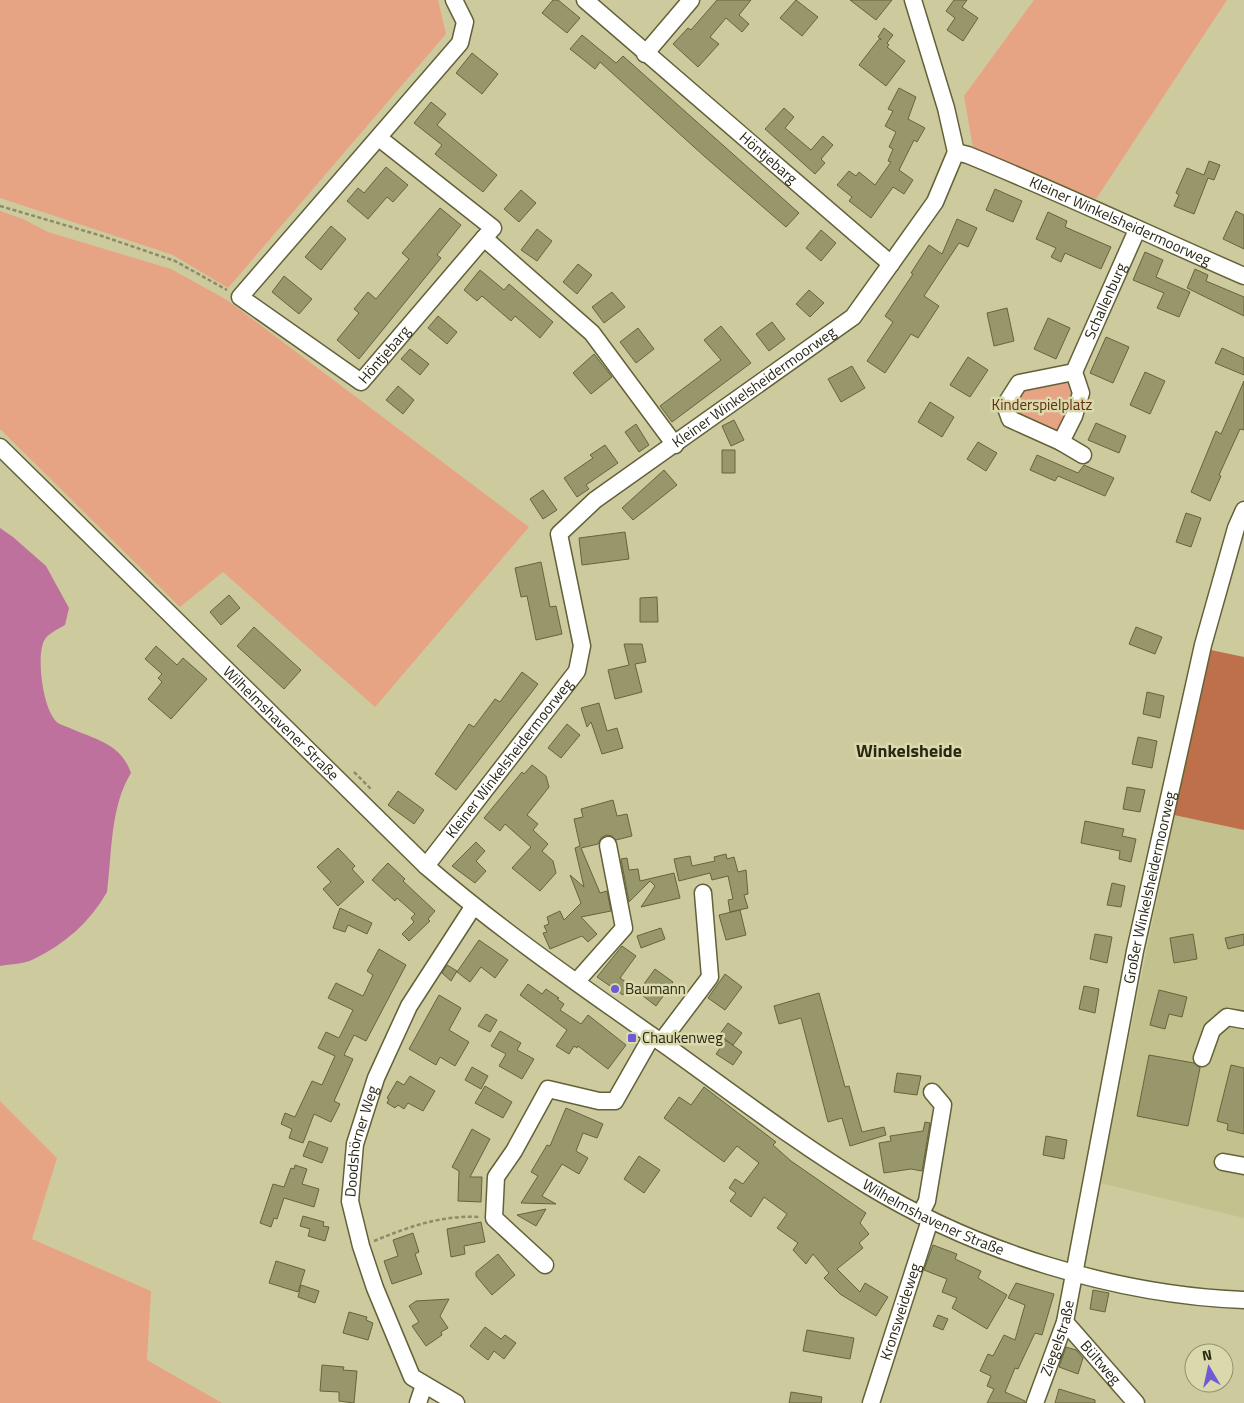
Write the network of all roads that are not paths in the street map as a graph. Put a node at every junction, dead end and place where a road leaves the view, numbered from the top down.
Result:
1 (454, 0) edge
2 (585, 0) edge
3 (691, 0) edge
4 (912, 0) edge
5 (645, 54) junction
6 (379, 138) junction
7 (956, 152) junction
8 (1137, 230) junction
9 (484, 238) junction
10 (891, 264) junction
11 (1244, 276) edge
12 (1074, 372) junction
13 (1061, 442) junction
14 (675, 445) junction
15 (0, 447) edge
16 (1083, 455) dead end
17 (1244, 510) edge
18 (608, 845) dead end
19 (426, 866) junction
20 (703, 893) dead end
21 (473, 907) junction
22 (577, 981) junction
23 (1244, 1020) edge
24 (656, 1039) junction
25 (1202, 1058) dead end
26 (932, 1092) dead end
27 (1223, 1162) dead end
28 (1244, 1166) edge
29 (925, 1217) junction
30 (545, 1265) dead end
31 (1073, 1271) junction
32 (1244, 1300) edge
33 (1065, 1322) junction
34 (424, 1385) junction
35 (418, 1403) edge
36 (456, 1403) edge
37 (870, 1403) edge
38 (1035, 1403) edge
39 (1136, 1403) edge

1 - 6 street
2 - 5 street, Höntjebarg
3 - 5 street
4 - 7 street
5 - 10 street, Höntjebarg
6 - 9 street
6 - 9 street, Höntjebarg
7 - 8 street, Kleiner Winkelsheidermoorweg
7 - 10 street, Kleiner Winkelsheidermoorweg
8 - 11 street, Kleiner Winkelsheidermoorweg
8 - 12 street, Schallenburg
9 - 14 street
10 - 14 street, Kleiner Winkelsheidermoorweg
12 - 13 street
12 - 13 street
13 - 16 street
14 - 19 street, Kleiner Winkelsheidermoorweg
15 - 19 street, Wilhelmshavener Straße
17 - 31 street, Großer Winkelsheidermoorweg
18 - 22 street
19 - 21 street, Wilhelmshavener Straße
20 - 24 street
21 - 22 street, Wilhelmshavener Straße
21 - 34 street, Doodshörner Weg
22 - 24 street, Wilhelmshavener Straße
23 - 25 street
24 - 29 street, Wilhelmshavener Straße
24 - 30 street
26 - 29 street, Kronsweideweg
27 - 28 street
29 - 31 street, Wilhelmshavener Straße
29 - 37 street, Kronsweideweg
31 - 32 street, Wilhelmshavener Straße
31 - 33 street, Ziegelstraße
33 - 38 street, Ziegelstraße
33 - 39 street, Bültweg
34 - 35 street
34 - 36 street, Doodshörner Weg

